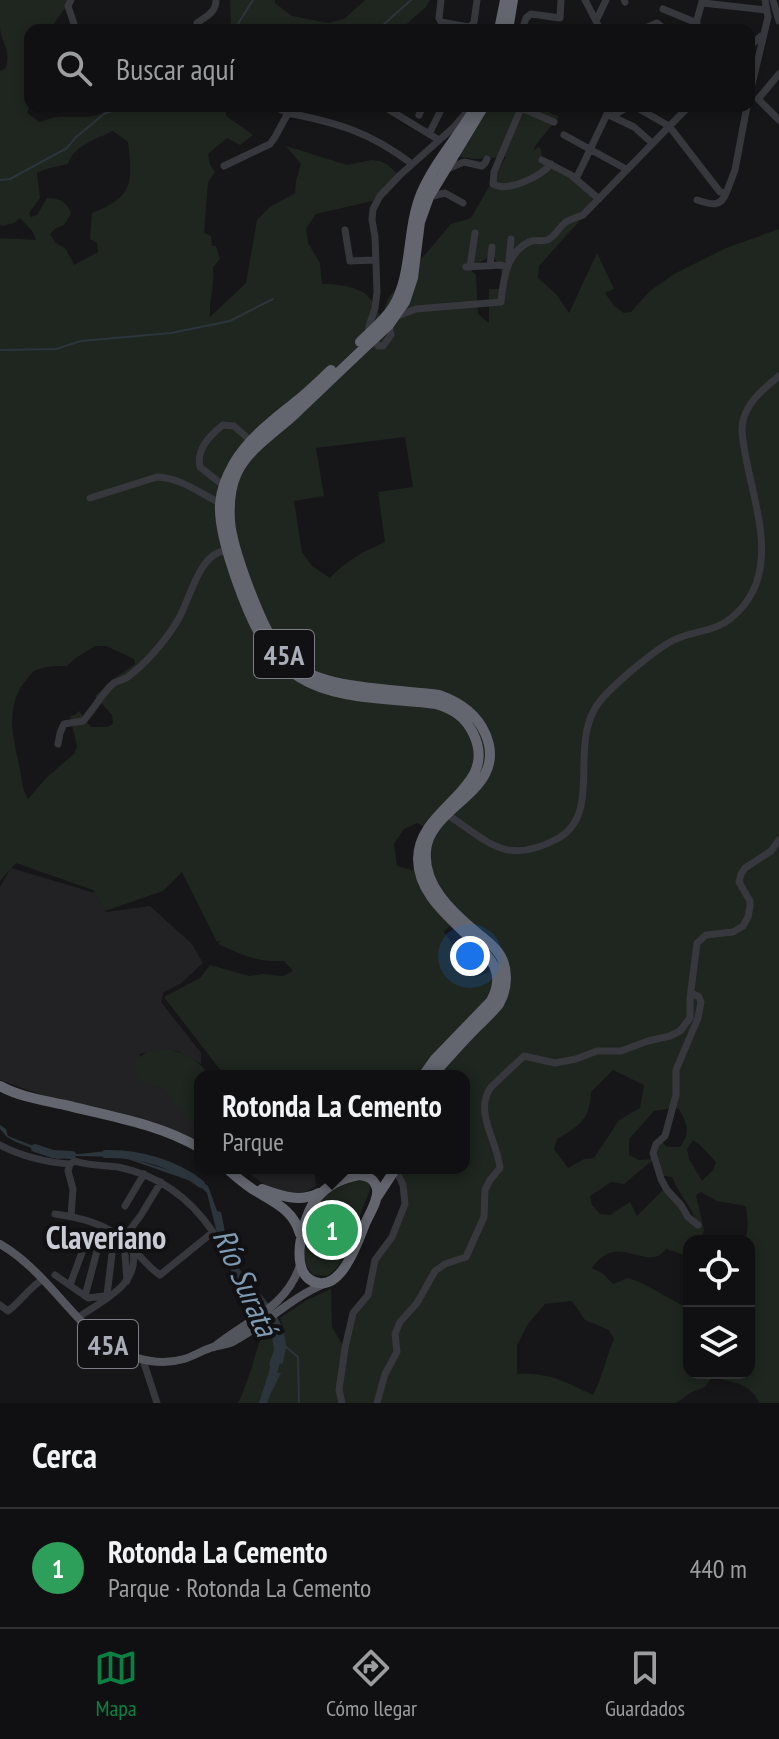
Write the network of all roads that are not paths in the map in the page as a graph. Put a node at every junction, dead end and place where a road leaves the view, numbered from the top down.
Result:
1 (71, 0) edge
2 (216, 0) edge
3 (441, 0) edge
4 (477, 0) edge
5 (505, 0) edge
6 (513, 0) edge
7 (561, 0) edge
8 (585, 0) edge
9 (606, 0) edge
10 (765, 0) edge
11 (773, 0) edge
12 (703, 2) edge
13 (663, 9) dead end
14 (768, 13) junction
15 (778, 20) edge
16 (197, 23) dead end
17 (74, 24) edge
18 (452, 24) edge
19 (472, 24) edge
20 (500, 24) edge
21 (509, 24) edge
22 (524, 24) edge
23 (597, 24) edge
24 (599, 24) edge
25 (690, 24) edge
26 (696, 24) edge
27 (763, 35) junction
28 (755, 42) edge
29 (755, 70) edge
30 (778, 78) edge
31 (395, 112) edge
32 (402, 112) edge
33 (420, 112) edge
34 (440, 112) edge
35 (469, 112) edge
36 (472, 112) edge
37 (480, 112) edge
38 (520, 112) edge
39 (533, 112) edge
40 (609, 112) edge
41 (643, 112) edge
42 (683, 112) edge
43 (746, 112) edge
44 (288, 113) joint
45 (401, 115) junction
46 (419, 115) dead end
47 (779, 120) edge
48 (554, 122) dead end
49 (669, 126) junction
50 (429, 134) junction
51 (564, 135) dead end
52 (439, 140) junction
53 (462, 143) junction
54 (652, 143) junction
55 (590, 149) junction
56 (487, 159) dead end
57 (542, 160) dead end
58 (464, 162) junction
59 (412, 164) junction
60 (551, 164) junction
61 (224, 166) dead end
62 (626, 169) junction
63 (442, 173) junction
64 (576, 179) junction
65 (727, 191) junction
66 (445, 193) junction
67 (429, 197) junction
68 (599, 199) junction
69 (697, 200) dead end
70 (463, 203) dead end
71 (345, 230) dead end
72 (475, 233) dead end
73 (511, 239) dead end
74 (492, 247) dead end
75 (375, 260) junction
76 (508, 265) junction
77 (490, 266) junction
78 (405, 302) junction
79 (416, 309) junction
80 (392, 321) junction
81 (372, 336) junction
82 (779, 376) edge
83 (251, 441) junction
84 (224, 486) junction
85 (90, 498) dead end
86 (220, 503) junction
87 (226, 551) junction
88 (58, 744) dead end
89 (448, 815) junction
90 (779, 840) edge
91 (691, 993) junction
92 (427, 1070) edge
93 (437, 1070) edge
94 (0, 1086) edge
95 (0, 1145) edge
96 (194, 1145) edge
97 (70, 1164) junction
98 (144, 1174) junction
99 (234, 1174) edge
100 (236, 1174) edge
101 (358, 1174) edge
102 (391, 1174) edge
103 (398, 1174) edge
104 (353, 1176) junction
105 (161, 1182) junction
106 (325, 1190) junction
107 (376, 1199) junction
108 (125, 1206) dead end
109 (55, 1214) dead end
110 (71, 1216) junction
111 (698, 1225) dead end
112 (300, 1236) junction
113 (123, 1239) junction
114 (0, 1244) edge
115 (84, 1247) dead end
116 (97, 1251) dead end
117 (129, 1252) junction
118 (112, 1254) dead end
119 (300, 1264) junction
120 (55, 1275) dead end
121 (43, 1279) junction
122 (329, 1282) junction
123 (70, 1285) junction
124 (117, 1290) junction
125 (107, 1295) junction
126 (85, 1296) junction
127 (0, 1303) edge
128 (277, 1308) junction
129 (79, 1317) junction
130 (143, 1360) junction
131 (157, 1403) edge
132 (342, 1403) edge
133 (377, 1403) edge

1 - 17 street
2 - 16 street
3 - 18 street
4 - 19 street
5 - 20 highway
6 - 21 highway
7 - 22 street
8 - 23 street
9 - 24 street
10 - 14 street
11 - 15 street
12 - 14 street
12 - 26 street
13 - 25 street
14 - 15 street
14 - 27 street
27 - 28 street
27 - 29 street
30 - 47 street
31 - 45 street
32 - 45 street
33 - 46 street
34 - 50 street
35 - 52 street
36 - 81 highway, 45A
37 - 53 highway, 45A
38 - 60 street
39 - 48 street
40 - 54 street
40 - 55 street
41 - 49 street
42 - 49 street
43 - 65 street
44 - 59 street
44 - 61 street
45 - 50 street
49 - 54 street
49 - 65 street
50 - 52 street
51 - 55 street
52 - 59 street
53 - 58 street
53 - 63 highway, 45A
54 - 62 street
55 - 62 street
55 - 64 street
56 - 58 street
57 - 60 street
58 - 63 street
59 - 75 street
60 - 64 street
62 - 68 street
63 - 66 street
63 - 67 highway, 45A
64 - 68 street
65 - 69 street
66 - 67 street
66 - 70 street
67 - 78 highway, 45A
68 - 76 street
71 - 75 street
72 - 77 street
73 - 76 street
74 - 77 street
75 - 81 street
76 - 77 street
76 - 79 street
78 - 79 street
78 - 80 highway, 45A
79 - 80 street
80 - 81 highway, 45A
81 - 83 highway, 45A
81 - 89 highway, 45A
82 - 89 street
83 - 84 highway, 45A
83 - 84 street
84 - 86 highway, 45A
85 - 86 street
86 - 87 highway, 45A
87 - 88 street
87 - 92 highway, 45A
89 - 93 highway, 45A
90 - 91 street
91 - 111 street
91 - 133 street
94 - 96 highway
95 - 97 street
97 - 98 street
97 - 110 street
98 - 105 street
98 - 108 street
99 - 112 highway
100 - 106 highway
101 - 104 highway
102 - 107 highway, 45A
103 - 132 street
104 - 106 highway
104 - 107 highway
105 - 113 street
105 - 117 street
106 - 112 highway, 45A
107 - 122 highway, 45A
109 - 110 street
110 - 113 street
112 - 119 highway, 45A
113 - 117 street
114 - 121 main road, 45A
115 - 123 street
116 - 126 street
117 - 124 street
118 - 125 street
119 - 122 highway
119 - 128 main road, 45A
120 - 123 street
121 - 127 street
121 - 129 main road, 45A
122 - 128 main road, 45A
123 - 126 street
124 - 125 street
124 - 129 street
125 - 126 street
128 - 130 main road, 45A
129 - 130 main road, 45A
130 - 131 street

